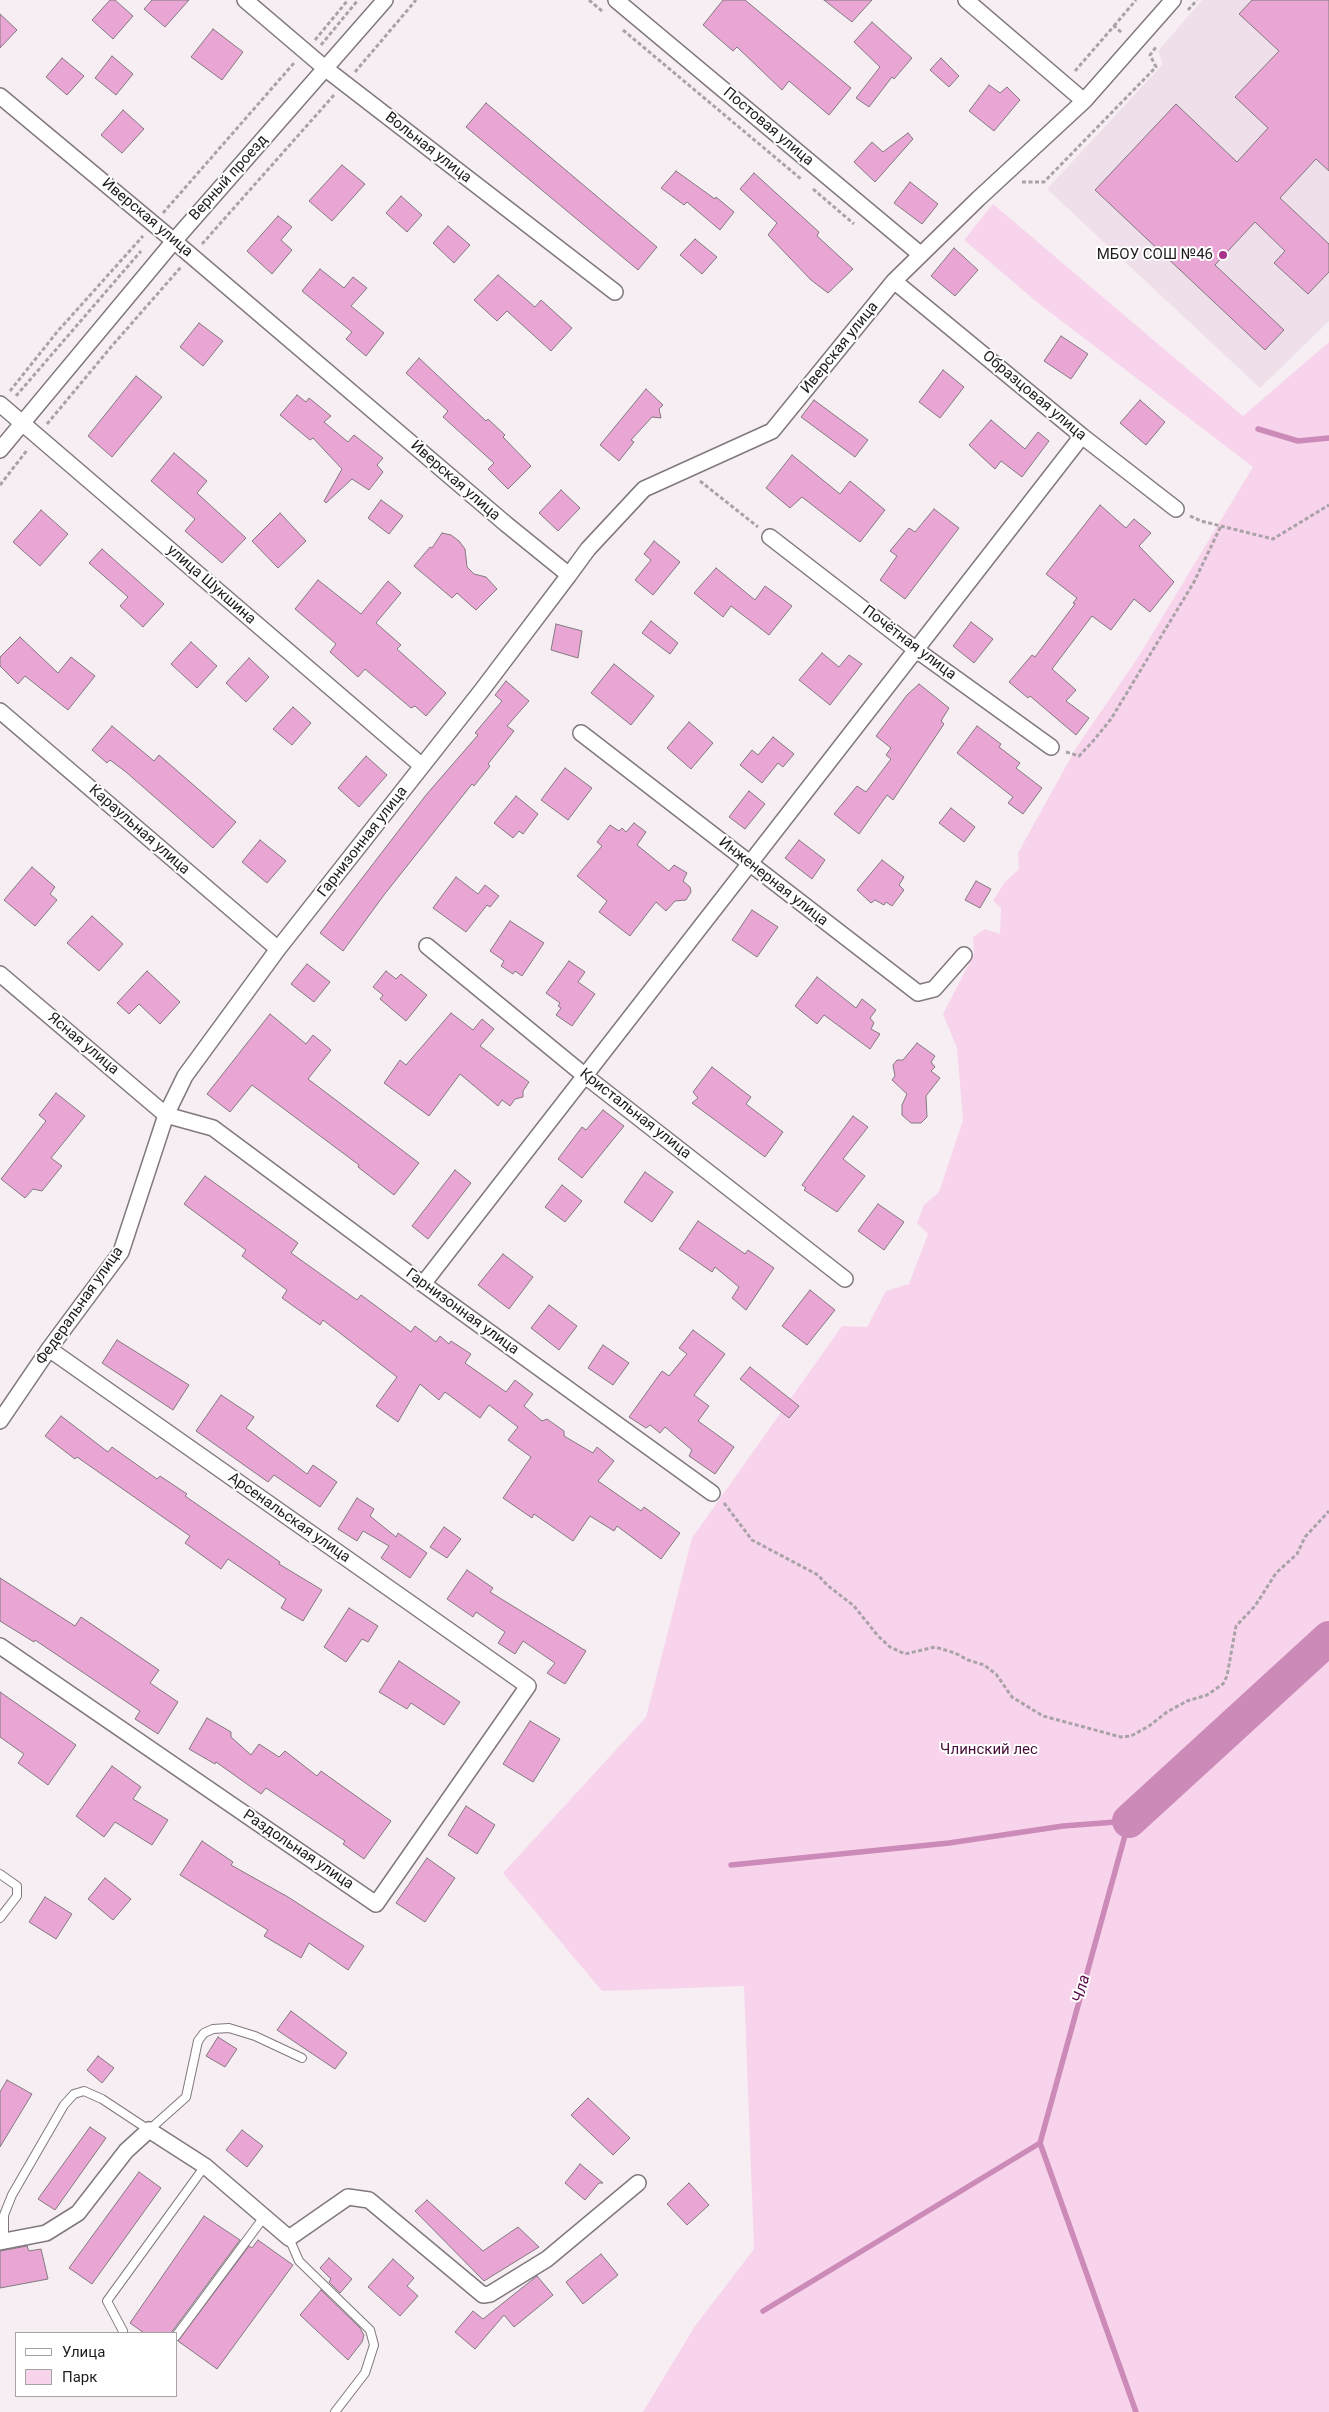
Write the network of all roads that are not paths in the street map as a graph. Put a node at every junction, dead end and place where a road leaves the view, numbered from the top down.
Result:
1 (245, 0) edge
2 (385, 0) edge
3 (616, 0) edge
4 (966, 0) edge
5 (1173, 0) edge
6 (326, 69) junction
7 (0, 96) edge
8 (1084, 101) junction
9 (174, 240) junction
10 (920, 254) junction
11 (894, 281) junction
12 (615, 292) dead end
13 (3, 400) edge
14 (21, 424) junction
15 (1082, 436) junction
16 (0, 450) edge
17 (1176, 509) road end
18 (770, 537) road end
19 (569, 575) junction
20 (915, 649) junction
21 (0, 711) edge
22 (581, 732) dead end
23 (1051, 747) road end
24 (422, 766) junction
25 (748, 863) junction
26 (427, 946) dead end
27 (278, 949) junction
28 (964, 955) dead end
29 (0, 974) edge
30 (584, 1075) junction
31 (166, 1115) junction
32 (845, 1279) dead end
33 (423, 1284) junction
34 (49, 1349) junction
35 (0, 1421) edge
36 (712, 1493) road end
37 (0, 1646) edge
38 (528, 1686) joint
39 (0, 1874) edge
40 (0, 1918) edge
41 (302, 2058) dead end
42 (150, 2130) junction
43 (205, 2166) junction
44 (638, 2184) dead end
45 (264, 2216) junction
46 (289, 2238) junction
47 (2, 2242) edge
48 (123, 2331) dead end
49 (178, 2333) edge
50 (335, 2412) edge

1 - 6 street, Вольная улица
2 - 6 street, Верный проезд
3 - 10 street, Постовая улица
4 - 8 street
5 - 8 street, Иверская улица
6 - 9 street, Верный проезд
6 - 12 street, Вольная улица
7 - 9 street, Иверская улица
8 - 10 street, Иверская улица
9 - 14 street, Верный проезд
9 - 19 street, Иверская улица
10 - 11 street, Иверская улица
11 - 15 street, Образцовая улица
11 - 19 street, Иверская улица
13 - 14 street, улица Шукшина
14 - 16 street, Верный проезд
14 - 24 street, улица Шукшина
15 - 17 street, Образцовая улица
15 - 20 street
18 - 20 street, Почётная улица
19 - 24 street, Гарнизонная улица
20 - 23 street, Почётная улица
20 - 25 street
21 - 27 street, Караульная улица
22 - 25 street, Инженерная улица
24 - 27 street, Гарнизонная улица
25 - 28 street, Инженерная улица
25 - 30 street
26 - 30 street, Кристальная улица
27 - 31 street, Гарнизонная улица
29 - 31 street, Ясная улица
30 - 32 street, Кристальная улица
30 - 33 street
31 - 33 street, Гарнизонная улица
31 - 34 street, Федеральная улица
33 - 36 street, Гарнизонная улица
34 - 35 street, Федеральная улица
34 - 38 street, Арсенальская улица
37 - 38 street, Раздольная улица
39 - 40 lane
41 - 42 lane
42 - 43 street
42 - 47 street
42 - 47 lane
43 - 45 street
43 - 48 lane
44 - 46 street
45 - 46 street
45 - 49 lane
46 - 50 lane

